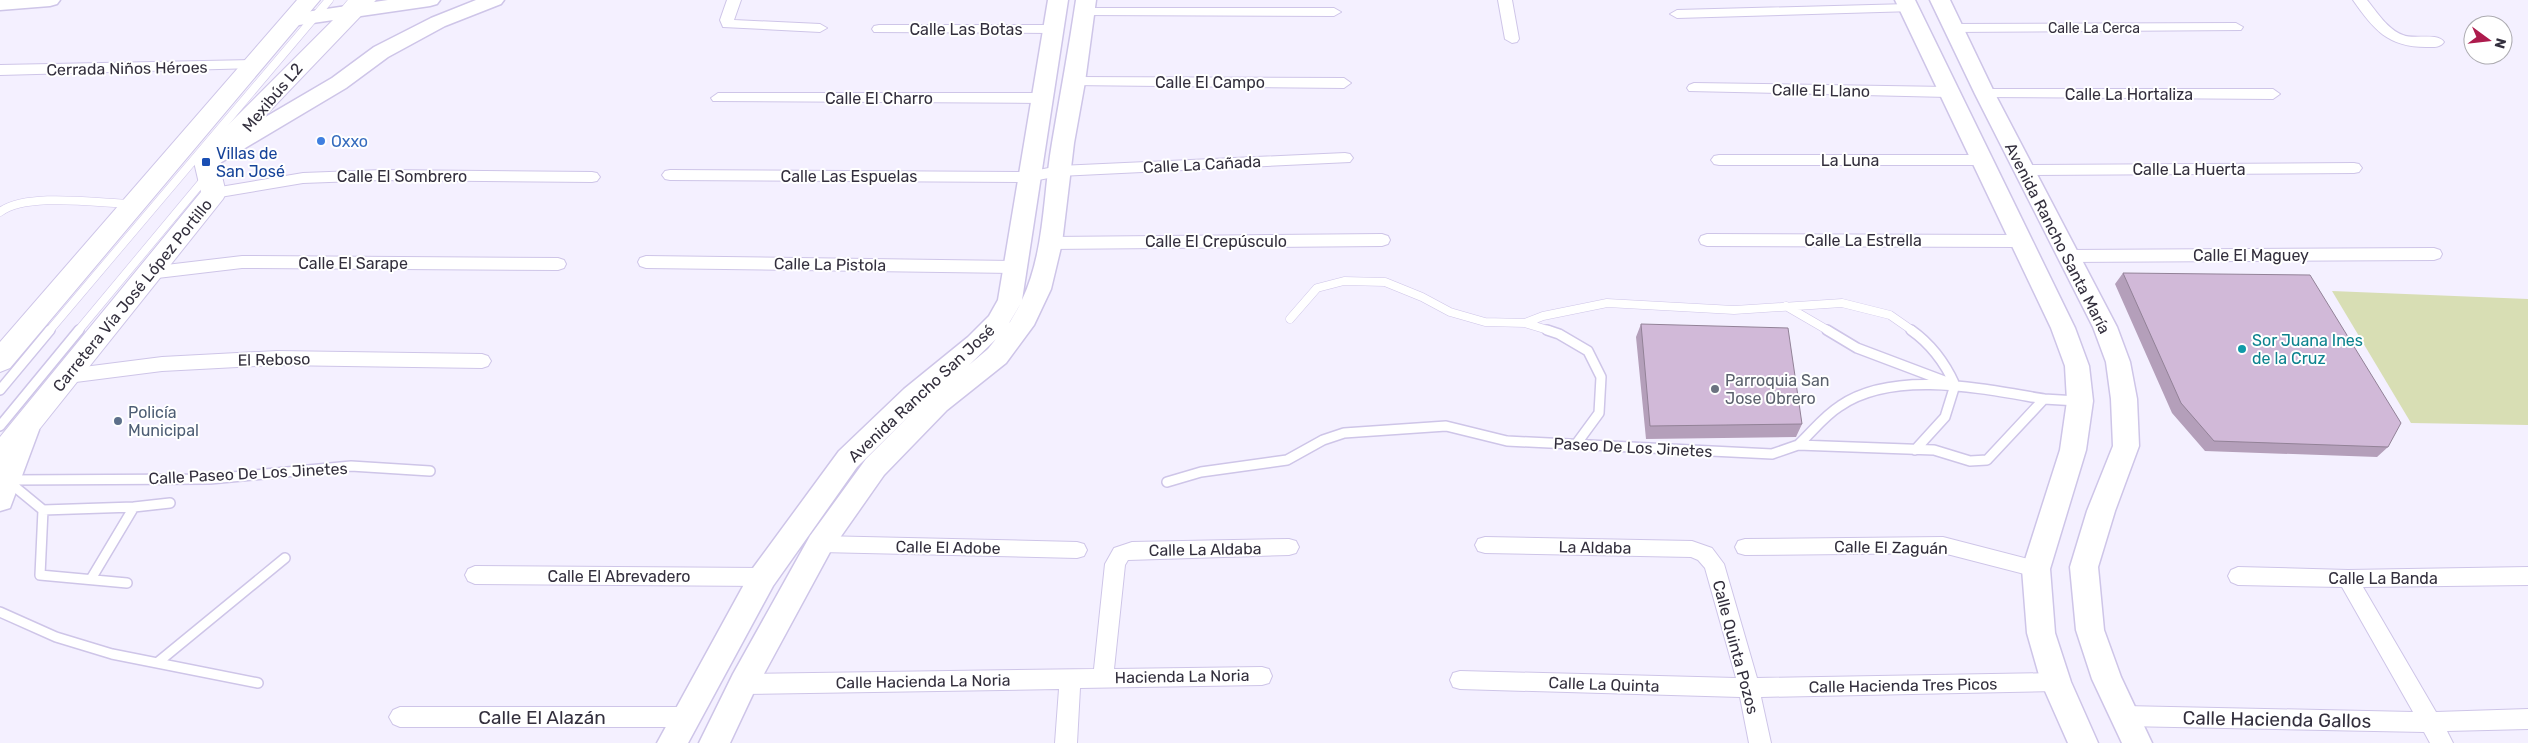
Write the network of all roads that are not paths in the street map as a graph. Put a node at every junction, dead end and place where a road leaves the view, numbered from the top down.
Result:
1 (50, 0) edge
2 (430, 0) edge
3 (494, 0) edge
4 (734, 0) edge
5 (1058, 0) edge
6 (1505, 0) edge
7 (1940, 0) edge
8 (2360, 0) edge
9 (1907, 4) edge
10 (1, 5) edge
11 (349, 5) edge
12 (1085, 6) edge
13 (313, 8) edge
14 (1334, 12) dead end
15 (1677, 14) dead end
16 (2236, 27) dead end
17 (820, 28) dead end
18 (879, 29) dead end
19 (1052, 29) junction
20 (1956, 36) junction
21 (1512, 39) dead end
22 (1924, 42) junction
23 (2438, 42) dead end
24 (254, 66) junction
25 (1973, 69) junction
26 (0, 70) edge
27 (1938, 70) junction
28 (1076, 82) junction
29 (1344, 83) dead end
30 (1694, 88) dead end
31 (1948, 92) junction
32 (1985, 94) junction
33 (2273, 94) dead end
34 (718, 98) dead end
35 (1040, 98) junction
36 (1345, 158) dead end
37 (1719, 160) dead end
38 (1980, 160) junction
39 (206, 162) junction
40 (2354, 168) dead end
41 (2024, 170) junction
42 (1059, 171) junction
43 (670, 175) dead end
44 (592, 177) dead end
45 (1028, 177) junction
46 (214, 193) junction
47 (134, 204) junction
48 (0, 212) edge
49 (1382, 240) dead end
50 (1707, 240) dead end
51 (2020, 241) junction
52 (1050, 243) junction
53 (2434, 254) dead end
54 (2068, 256) junction
55 (646, 262) dead end
56 (558, 264) dead end
57 (1013, 267) junction
58 (149, 273) junction
59 (1786, 306) junction
60 (1290, 319) dead end
61 (1525, 323) junction
62 (0, 361) edge
63 (482, 361) dead end
64 (68, 376) junction
65 (1955, 385) junction
66 (0, 390) edge
67 (2044, 399) junction
68 (2080, 401) junction
69 (0, 426) edge
70 (1577, 443) junction
71 (1798, 445) junction
72 (1915, 450) junction
73 (430, 471) dead end
74 (2, 479) edge
75 (1167, 482) dead end
76 (170, 503) dead end
77 (134, 507) junction
78 (44, 510) junction
79 (820, 544) junction
80 (1485, 545) dead end
81 (1289, 547) dead end
82 (1744, 547) dead end
83 (1077, 550) dead end
84 (1705, 554) joint
85 (285, 558) dead end
86 (2036, 569) junction
87 (475, 575) dead end
88 (2238, 576) dead end
89 (2528, 576) edge
90 (764, 577) junction
91 (91, 579) junction
92 (2348, 579) junction
93 (127, 583) dead end
94 (0, 612) edge
95 (157, 663) junction
96 (1262, 676) dead end
97 (1103, 677) junction
98 (1070, 679) junction
99 (1460, 680) dead end
100 (2056, 682) junction
101 (258, 683) dead end
102 (743, 684) junction
103 (1749, 688) junction
104 (2124, 716) junction
105 (400, 717) dead end
106 (685, 717) junction
107 (2528, 719) edge
108 (2430, 722) junction
109 (672, 743) edge
110 (714, 743) edge
111 (1066, 743) edge
112 (1760, 743) edge
113 (2083, 743) edge
114 (2137, 743) edge
115 (2442, 743) edge

1 - 10 street
2 - 11 street
3 - 39 street
4 - 17 street
5 - 19 street, Avenida Rancho San José
6 - 21 street
7 - 20 street, Avenida Rancho Santa María
8 - 23 street
9 - 15 street
9 - 22 street, Avenida Rancho Santa María
11 - 13 street
11 - 39 main road
11 - 69 lane, Mexibús L2
12 - 14 street
12 - 28 street, Avenida Rancho San José
13 - 24 main road
13 - 66 lane, Mexibús L2
16 - 20 street, Calle La Cerca
18 - 19 street, Calle Las Botas
19 - 35 street, Avenida Rancho San José
20 - 22 street
20 - 25 street, Avenida Rancho Santa María
22 - 27 street, Avenida Rancho Santa María
24 - 26 street, Cerrada Niños Héroes
24 - 47 main road
25 - 27 street
25 - 32 street, Avenida Rancho Santa María
27 - 31 street, Avenida Rancho Santa María
28 - 29 street, Calle El Campo
28 - 42 street, Avenida Rancho San José
30 - 31 street, Calle El Llano
31 - 38 street, Avenida Rancho Santa María
32 - 33 street, Calle La Hortaliza
32 - 41 street, Avenida Rancho Santa María
34 - 35 street, Calle El Charro
35 - 45 street, Avenida Rancho San José
36 - 42 street, Calle La Cañada
37 - 38 street, La Luna
38 - 51 street, Avenida Rancho Santa María
39 - 46 main road, Carretera Vía José López Portillo
40 - 41 street, Calle La Huerta
41 - 54 street, Avenida Rancho Santa María
42 - 45 street, Calle La Cañada
42 - 52 street, Avenida Rancho San José
43 - 45 street, Calle Las Espuelas
44 - 46 street, Calle El Sombrero
45 - 57 street, Avenida Rancho San José
46 - 58 main road, Carretera Vía José López Portillo
47 - 48 lane
47 - 62 main road
49 - 52 street, Calle El Crepúsculo
50 - 51 street, Calle La Estrella
51 - 68 street, Avenida Rancho Santa María
52 - 79 street, Avenida Rancho San José
53 - 54 street, Calle El Maguey
54 - 104 street, Avenida Rancho Santa María
55 - 57 street, Calle La Pistola
56 - 58 street, Calle El Sarape
57 - 90 street, Avenida Rancho San José
58 - 64 main road, Carretera Vía José López Portillo
59 - 61 lane
59 - 65 lane
59 - 65 lane
60 - 61 lane
61 - 70 lane
63 - 64 street, El Reboso
64 - 74 main road, Carretera Vía José López Portillo
65 - 67 lane
65 - 71 lane
65 - 72 lane
67 - 68 lane
67 - 72 lane, Paseo De Los Jinetes
68 - 86 street, Avenida Rancho Santa María
70 - 71 lane, Paseo De Los Jinetes
70 - 75 lane, Paseo De Los Jinetes
71 - 72 lane, Paseo De Los Jinetes
73 - 74 lane, Calle Paseo De Los Jinetes
74 - 78 lane
76 - 77 lane
77 - 78 lane
77 - 91 lane
78 - 91 lane
79 - 83 street, Calle El Adobe
79 - 102 street, Avenida Rancho San José
80 - 84 street, La Aldaba
81 - 97 street, Calle La Aldaba
82 - 86 street, Calle El Zaguán
84 - 103 street, Calle Quinta Pozos
85 - 95 lane
86 - 100 street, Avenida Rancho Santa María
87 - 90 street, Calle El Abrevadero
88 - 92 street, Calle La Banda
89 - 92 street, Calle La Banda
90 - 106 street, Avenida Rancho San José
91 - 93 lane
92 - 108 street
94 - 95 lane
95 - 101 lane
96 - 97 street, Hacienda La Noria
97 - 98 street, Calle Hacienda La Noria
98 - 102 street, Calle Hacienda La Noria
98 - 111 street
99 - 103 street, Calle La Quinta
100 - 103 street, Calle Hacienda Tres Picos
100 - 113 street, Avenida Rancho Santa María
102 - 110 street, Avenida Rancho San José
103 - 112 street, Calle Quinta Pozos
104 - 108 street, Calle Hacienda Gallos
104 - 114 street, Avenida Rancho Santa María
105 - 106 street, Calle El Alazán
106 - 109 street, Avenida Rancho San José
107 - 108 street, Calle Hacienda Gallos
108 - 115 street

